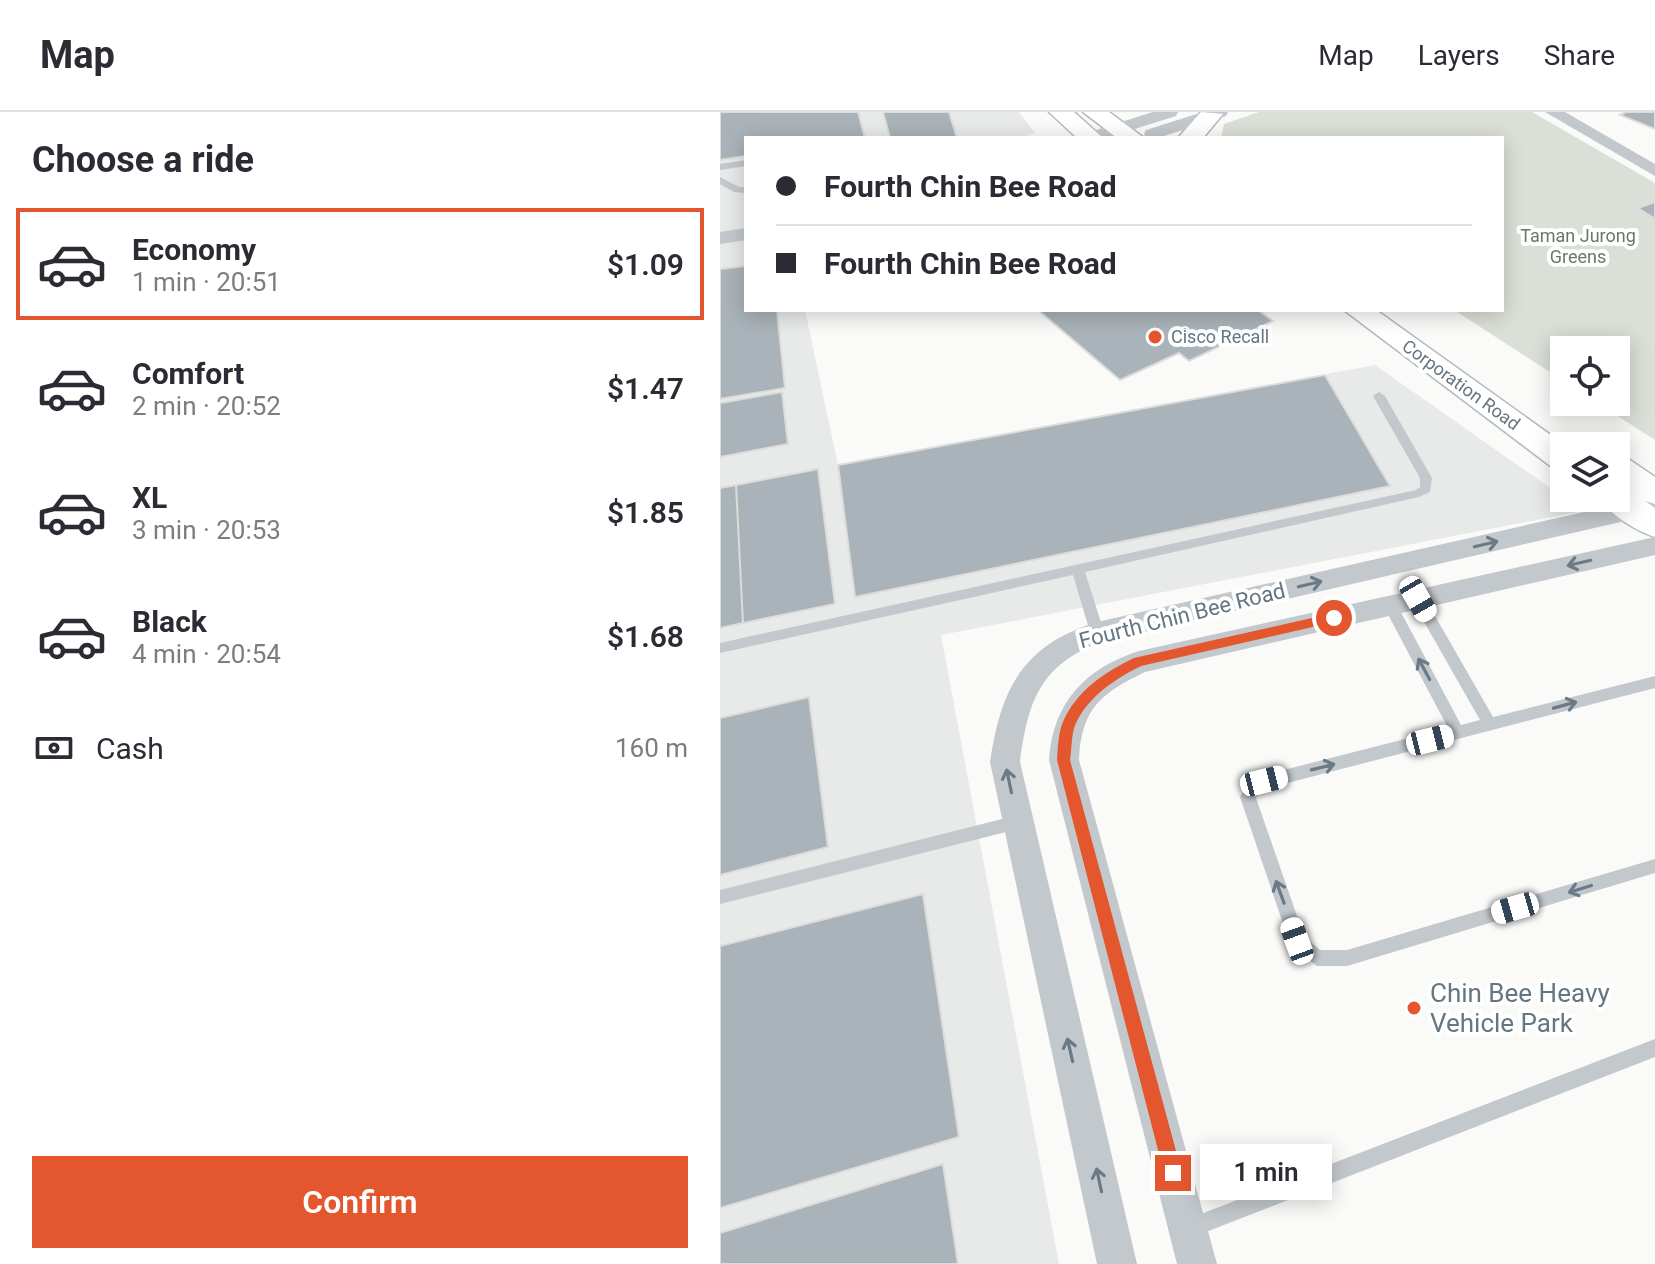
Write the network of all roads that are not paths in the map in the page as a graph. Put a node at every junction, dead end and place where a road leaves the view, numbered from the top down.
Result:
1 (1060, 112) edge
2 (1094, 112) edge
3 (1170, 112) edge
4 (1553, 112) edge
5 (1216, 113) edge
6 (1130, 135) edge
7 (1088, 136) edge
8 (1192, 136) edge
9 (744, 163) edge
10 (720, 167) edge
11 (1655, 171) edge
12 (720, 180) edge
13 (744, 190) edge
14 (744, 234) edge
15 (720, 238) edge
16 (1361, 312) edge
17 (1387, 312) edge
18 (1379, 396) dead end
19 (1566, 432) edge
20 (1550, 450) edge
21 (1630, 487) edge
22 (1643, 506) edge
23 (1655, 546) edge
24 (1078, 570) junction
25 (1404, 602) junction
26 (1097, 632) junction
27 (720, 648) edge
28 (1655, 682) edge
29 (1490, 725) junction
30 (1458, 733) junction
31 (1018, 822) junction
32 (1655, 866) edge
33 (720, 897) edge
34 (1655, 1048) edge
35 (1188, 1229) junction
36 (1117, 1264) edge
37 (1197, 1264) edge

1 - 7 main road
2 - 6 main road
3 - 6 street
4 - 11 street
5 - 6 street
5 - 8 main road
9 - 10 lane
12 - 13 lane
14 - 15 street
16 - 20 main road, Corporation Road
17 - 19 main road, Corporation Road
18 - 24 lane
21 - 22 main road
26 -> 22 street, Fourth Chin Bee Road
23 -> 25 street, Fourth Chin Bee Road
24 - 26 lane
24 - 27 lane
25 - 29 lane
30 -> 25 lane
25 - 35 street, Fourth Chin Bee Road
31 -> 26 street, Fourth Chin Bee Road
29 -> 28 lane
29 - 30 lane
32 -> 30 lane
31 - 33 lane
36 -> 31 street, Fourth Chin Bee Road
34 - 35 lane
35 - 37 street, Fourth Chin Bee Road

